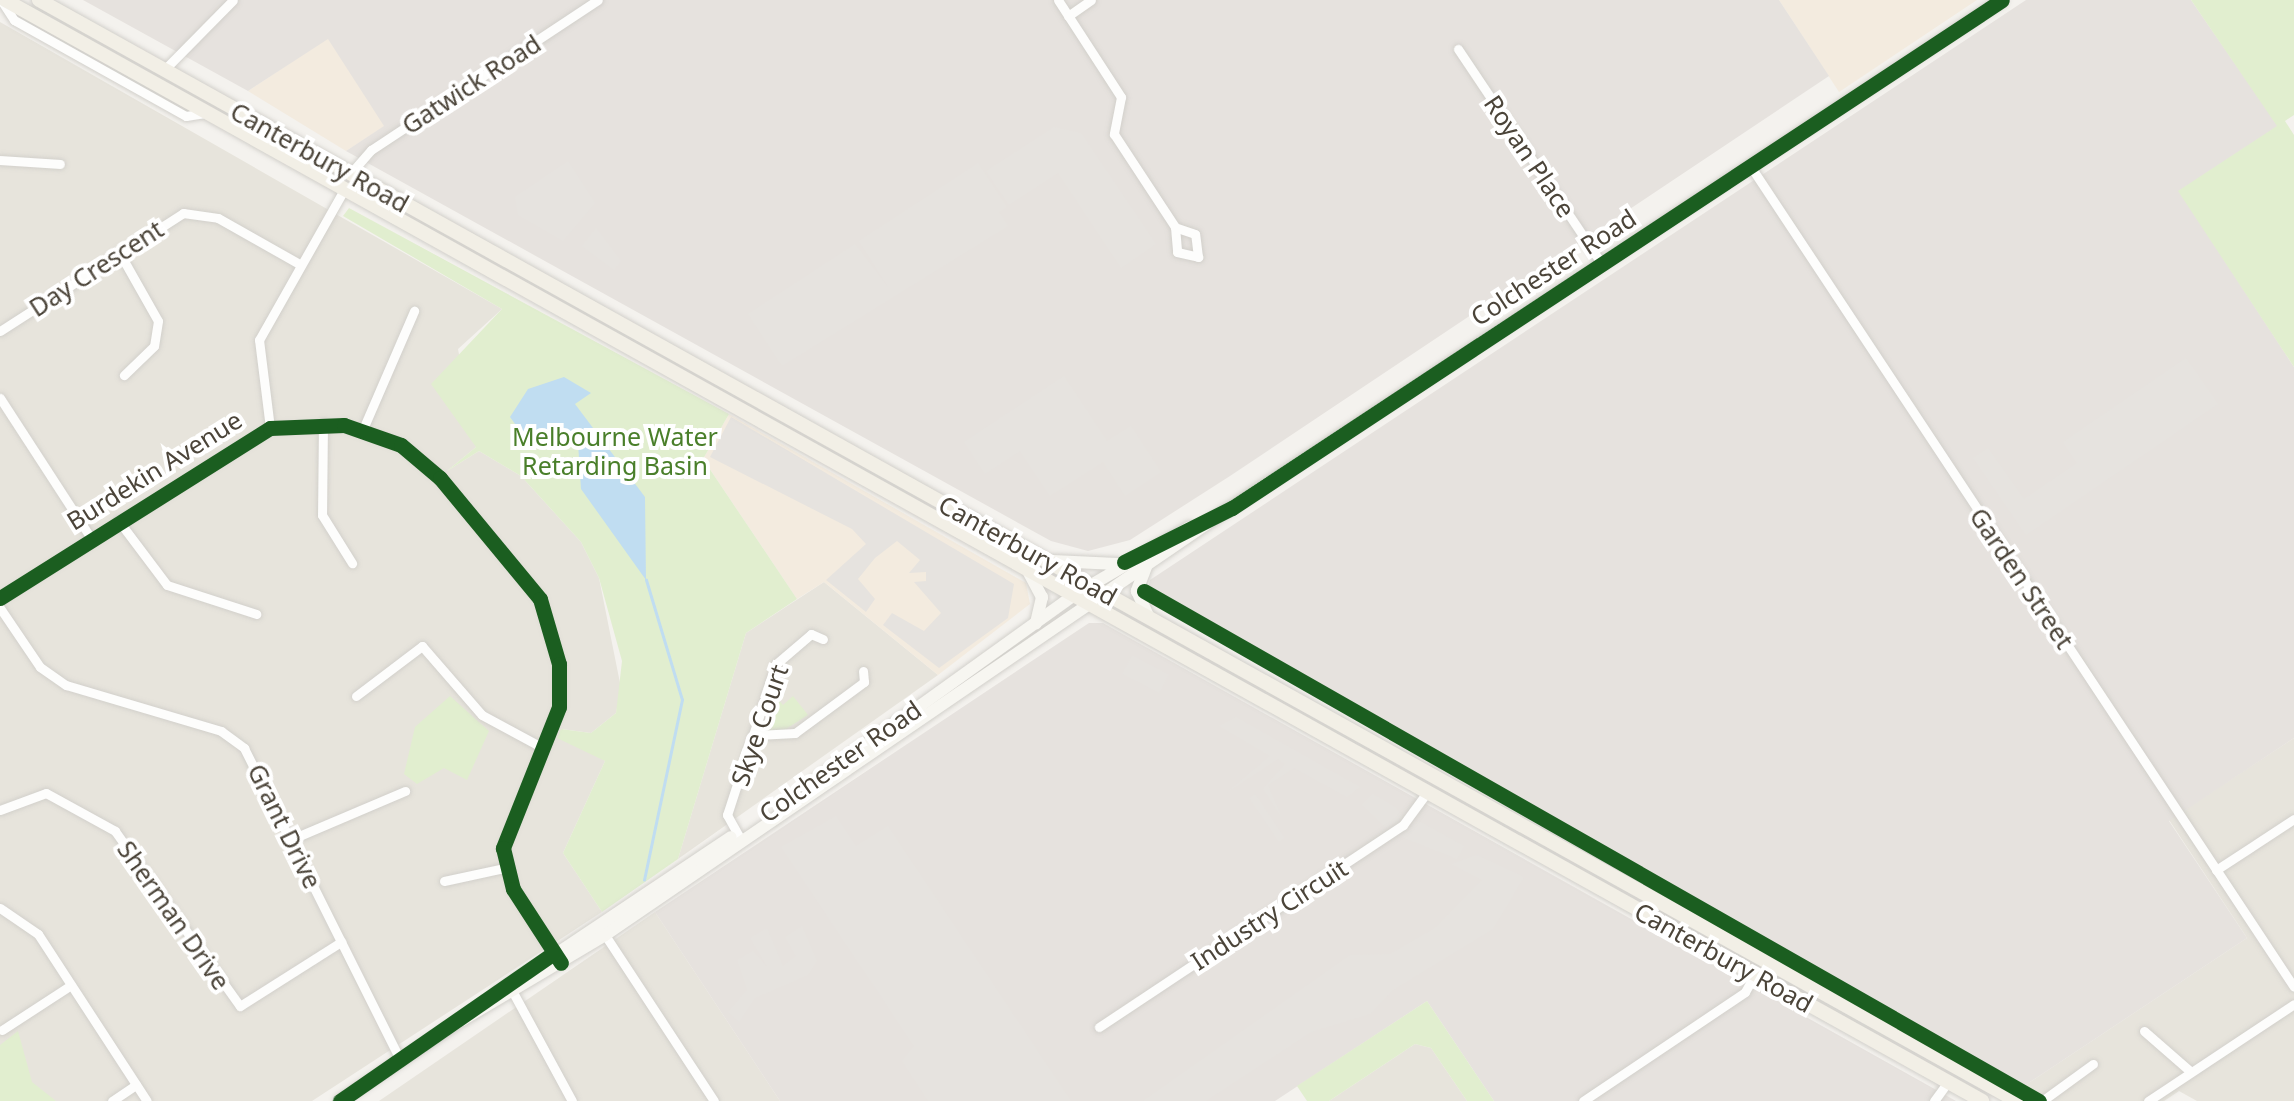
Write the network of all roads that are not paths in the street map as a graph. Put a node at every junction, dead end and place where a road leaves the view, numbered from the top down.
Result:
1 (3, 0) edge
2 (39, 0) edge
3 (233, 0) edge
4 (598, 0) edge
5 (1058, 0) edge
6 (1091, 0) edge
7 (2002, 0) edge
8 (1068, 16) junction
9 (1458, 49) dead end
10 (164, 70) junction
11 (156, 84) junction
12 (208, 113) junction
13 (0, 160) edge
14 (60, 164) dead end
15 (1752, 167) junction
16 (350, 174) junction
17 (344, 190) junction
18 (1175, 227) dead end
19 (119, 252) junction
20 (1602, 264) junction
21 (302, 265) junction
22 (542, 291) junction
23 (414, 311) dead end
24 (0, 331) edge
25 (124, 375) dead end
26 (0, 398) edge
27 (323, 423) junction
28 (270, 428) junction
29 (363, 430) junction
30 (811, 431) junction
31 (802, 446) junction
32 (937, 499) junction
33 (1224, 512) junction
34 (928, 516) junction
35 (118, 520) junction
36 (92, 538) junction
37 (1046, 558) junction
38 (352, 562) dead end
39 (1124, 562) junction
40 (1148, 565) junction
41 (1024, 566) junction
42 (1091, 584) junction
43 (1106, 592) junction
44 (1076, 594) junction
45 (0, 598) edge
46 (1090, 602) junction
47 (0, 608) edge
48 (256, 614) dead end
49 (1148, 616) junction
50 (1036, 623) junction
51 (823, 640) dead end
52 (864, 675) dead end
53 (356, 696) dead end
54 (756, 735) junction
55 (543, 748) junction
56 (405, 791) dead end
57 (1428, 791) junction
58 (0, 810) edge
59 (2294, 819) edge
60 (738, 837) junction
61 (292, 839) junction
62 (504, 868) junction
63 (2216, 870) junction
64 (444, 881) dead end
65 (0, 908) edge
66 (1683, 914) junction
67 (1675, 929) junction
68 (602, 930) junction
69 (341, 942) junction
70 (558, 958) junction
71 (1755, 974) junction
72 (71, 985) junction
73 (2294, 987) edge
74 (511, 989) junction
75 (2294, 1004) edge
76 (1099, 1027) dead end
77 (2, 1030) dead end
78 (2144, 1030) dead end
79 (400, 1060) junction
80 (2092, 1064) dead end
81 (1958, 1068) junction
82 (2192, 1072) junction
83 (1948, 1082) junction
84 (136, 1085) junction
85 (112, 1101) edge
86 (147, 1101) edge
87 (340, 1101) edge
88 (572, 1101) edge
89 (714, 1101) edge
90 (1583, 1101) edge
91 (1934, 1101) edge
92 (1982, 1101) edge
93 (2017, 1101) edge
94 (2042, 1101) edge
95 (2148, 1101) edge

1 - 11 main road, Canterbury Road
1 - 12 street, Canterbury Road
2 - 10 main road, Canterbury Road
3 - 10 street
4 - 16 street, Gatwick Road
5 - 8 street
6 - 8 street
7 - 15 main road, Colchester Road
8 - 18 street
9 - 20 street, Royan Place
10 - 11 main road
10 - 16 main road, Canterbury Road
11 - 12 main road, Canterbury Road
12 - 17 main road, Canterbury Road
13 - 14 street
15 - 20 main road, Colchester Road
15 - 63 street, Garden Street
16 - 17 main road
16 - 22 main road, Canterbury Road
17 - 21 street
17 - 22 main road, Canterbury Road
19 - 21 street, Day Crescent
19 - 24 street, Day Crescent
19 - 25 street
20 - 33 main road, Colchester Road
21 - 28 street
22 - 30 main road, Canterbury Road
22 - 31 main road, Canterbury Road
23 - 29 street
26 - 36 street
27 - 28 street, Burdekin Avenue
27 - 29 street, Burdekin Avenue
27 - 38 street
28 - 35 street, Burdekin Avenue
29 - 55 street, Burdekin Avenue
30 - 31 street
30 - 32 main road, Canterbury Road
31 - 34 main road, Canterbury Road
32 - 34 main road
32 - 37 main road, Canterbury Road
33 - 39 main road, Colchester Road
33 - 40 main road, Colchester Road
34 - 41 main road, Canterbury Road
35 - 36 street, Burdekin Avenue
35 - 48 street
36 - 45 street, Burdekin Avenue
37 - 39 main road
37 - 42 main road, Canterbury Road
39 - 42 main road, Colchester Road
40 - 43 main road, Colchester Road
40 - 49 main road
41 - 44 main road, Canterbury Road
41 - 50 main road
42 - 43 main road, Canterbury Road
42 - 44 main road, Colchester Road
43 - 46 main road, Colchester Road
43 - 49 main road, Canterbury Road
44 - 46 main road, Canterbury Road
44 - 50 main road, Colchester Road
46 - 57 main road, Canterbury Road
46 - 60 main road, Colchester Road
47 - 61 street, Grant Drive
49 - 66 main road, Canterbury Road
50 - 60 main road, Colchester Road
51 - 54 street, Skye Court
52 - 54 street
53 - 55 street
54 - 60 street, Skye Court
55 - 62 street, Burdekin Avenue
56 - 61 street
57 - 67 main road, Canterbury Road
57 - 76 street, Industry Circuit
58 - 69 street, Sherman Drive
59 - 63 street
60 - 68 main road, Colchester Road
61 - 69 street, Grant Drive
62 - 64 street
62 - 70 street
63 - 73 street, Garden Street
65 - 72 street
66 - 67 main road
66 - 81 main road, Canterbury Road
67 - 71 main road, Canterbury Road
68 - 70 main road, Colchester Road
68 - 89 street
69 - 79 street, Grant Drive
70 - 74 main road, Colchester Road
71 - 83 main road, Canterbury Road
71 - 90 street
72 - 77 street
72 - 84 street
74 - 79 main road, Colchester Road
74 - 88 street
75 - 82 street
78 - 82 street
79 - 87 main road, Colchester Road
80 - 94 street
81 - 83 main road
81 - 93 main road, Canterbury Road
82 - 95 street
83 - 91 street
83 - 92 main road, Canterbury Road
84 - 85 street
84 - 86 street

